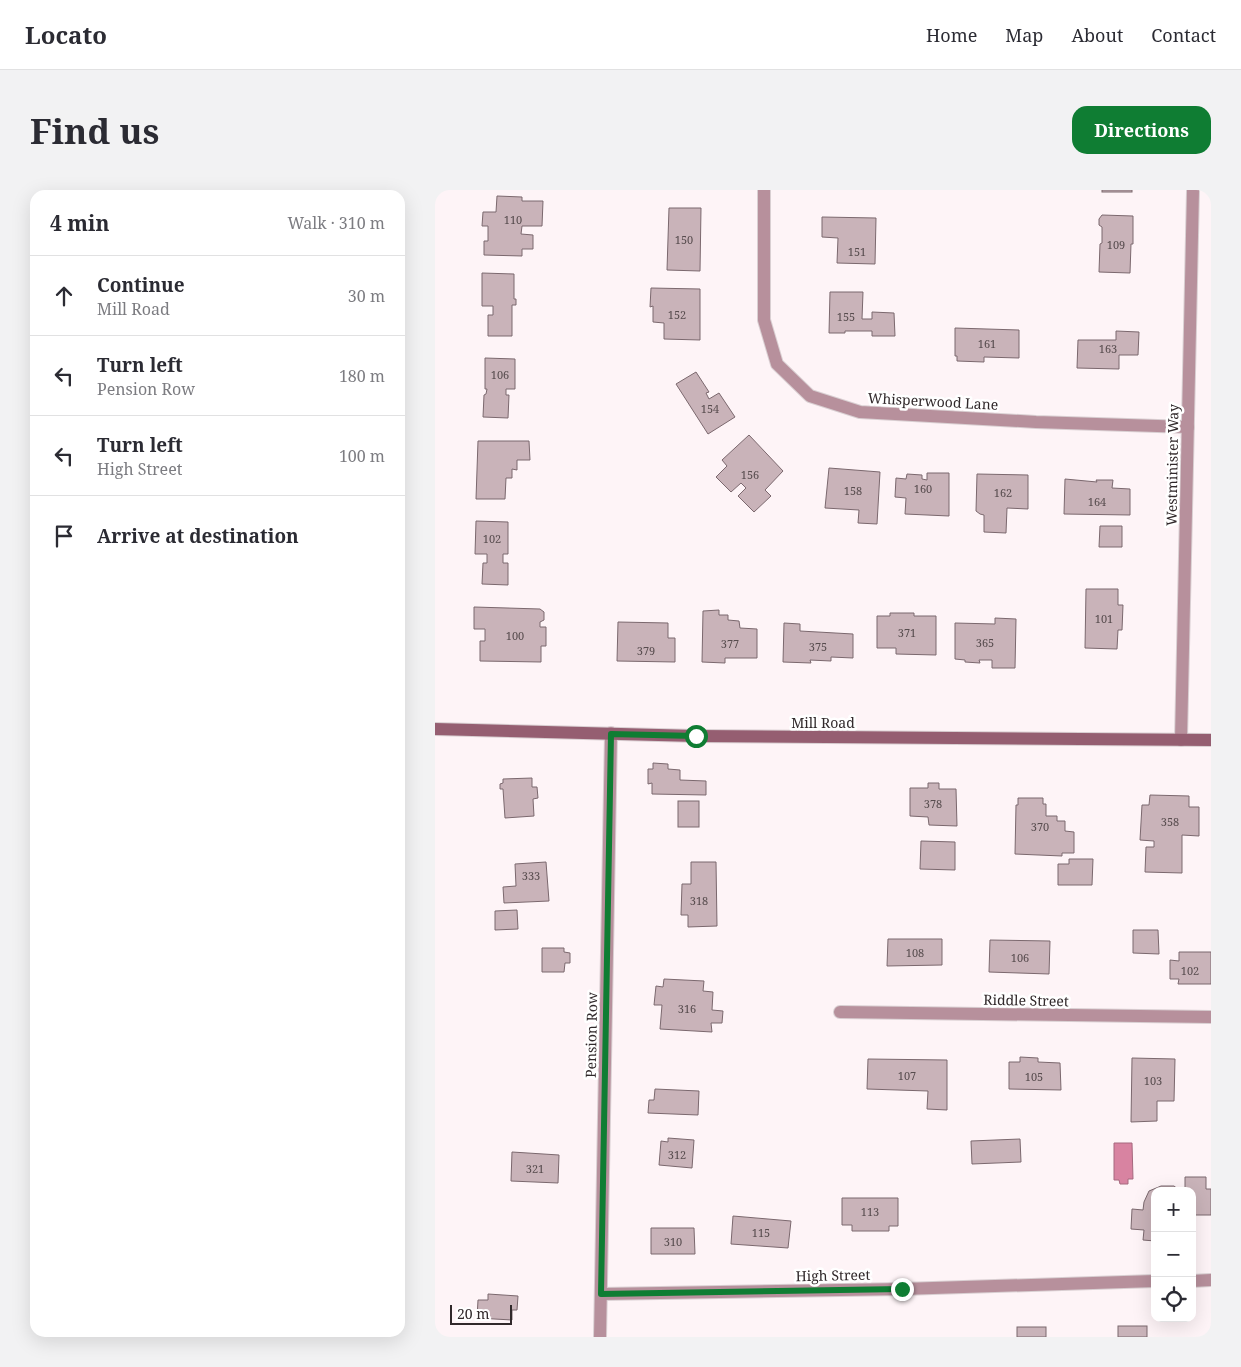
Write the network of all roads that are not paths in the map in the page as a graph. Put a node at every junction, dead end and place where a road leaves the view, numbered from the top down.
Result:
1 (764, 190) edge
2 (1193, 190) edge
3 (1188, 427) junction
4 (435, 729) edge
5 (611, 734) junction
6 (1181, 740) junction
7 (1211, 740) edge
8 (841, 1012) dead end
9 (1211, 1017) edge
10 (1211, 1280) edge
11 (1196, 1281) edge
12 (1151, 1282) edge
13 (601, 1294) junction
14 (600, 1337) edge

1 - 3 street, Whisperwood Lane
2 - 3 street, Westminister Way
3 - 6 street, Westminister Way
4 - 5 street, Mill Road
5 - 6 street, Mill Road
5 - 13 street, Pension Row
6 - 7 street, Mill Road
8 - 9 street, Riddle Street
10 - 11 street
12 - 13 street, High Street
13 - 14 street, Pension Row

